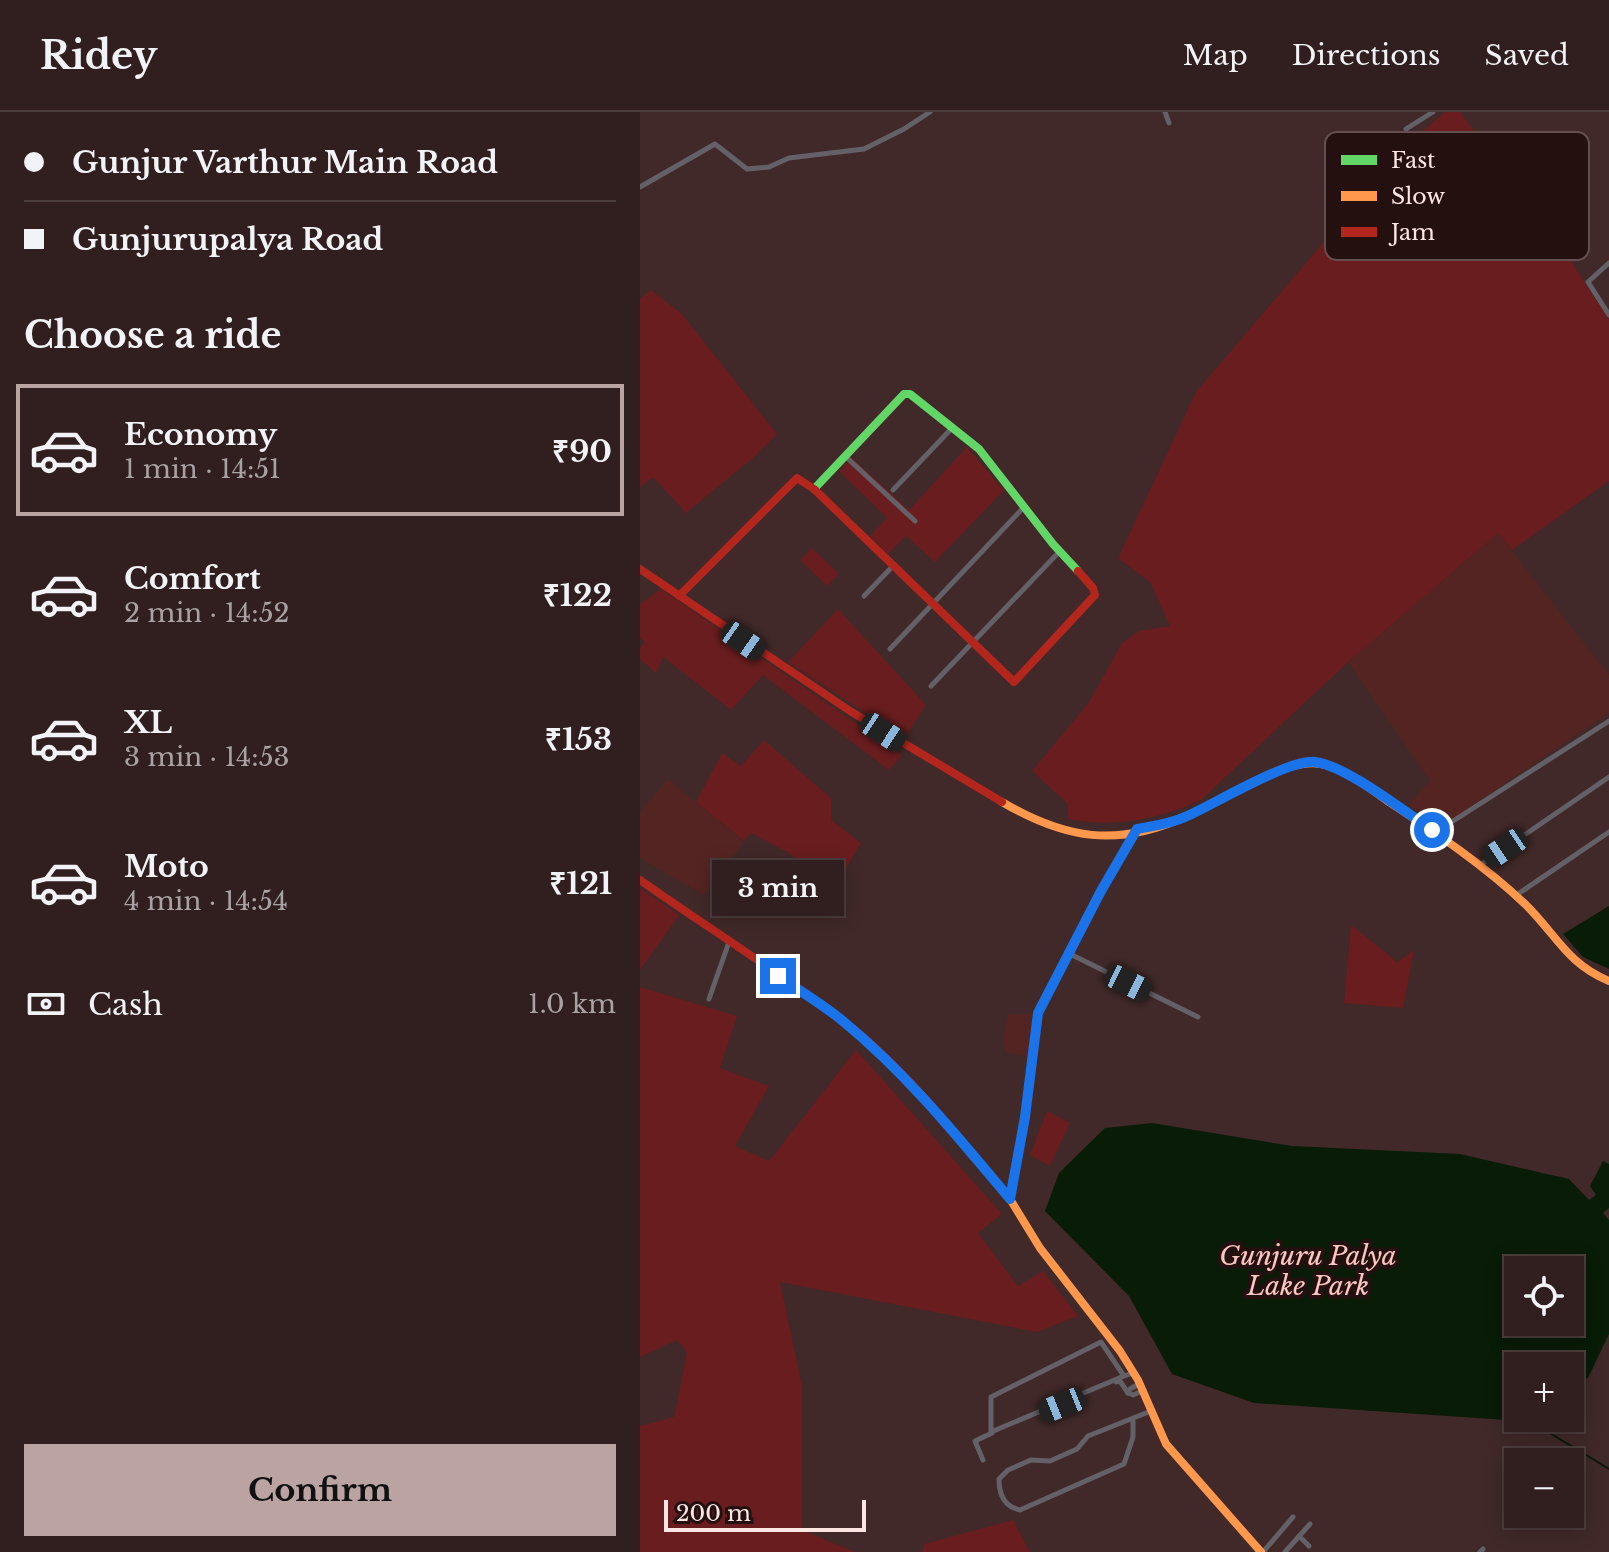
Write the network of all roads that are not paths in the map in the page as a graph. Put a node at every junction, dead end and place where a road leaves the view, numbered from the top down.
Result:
1 (930, 112) edge
2 (1165, 112) edge
3 (1433, 112) edge
4 (1169, 123) dead end
5 (1406, 129) dead end
6 (640, 187) edge
7 (1609, 263) edge
8 (1609, 313) edge
9 (953, 426) junction
10 (845, 456) junction
11 (814, 489) junction
12 (893, 490) dead end
13 (1024, 507) junction
14 (915, 521) dead end
15 (1059, 551) junction
16 (892, 567) junction
17 (642, 573) edge
18 (679, 596) junction
19 (864, 596) dead end
20 (933, 605) junction
21 (973, 643) junction
22 (890, 649) dead end
23 (931, 686) dead end
24 (1609, 721) edge
25 (1609, 777) edge
26 (1137, 829) junction
27 (1436, 832) junction
28 (1609, 832) edge
29 (1479, 866) junction
30 (640, 880) edge
31 (1515, 896) junction
32 (729, 942) junction
33 (1068, 953) junction
34 (1609, 981) edge
35 (709, 999) dead end
36 (1198, 1017) dead end
37 (1010, 1199) junction
38 (1129, 1374) junction
39 (1141, 1388) junction
40 (1151, 1411) junction
41 (1133, 1418) junction
42 (983, 1460) dead end
43 (1293, 1517) dead end
44 (1310, 1524) dead end
45 (1299, 1536) junction
46 (1309, 1546) dead end
47 (1262, 1552) edge
48 (1285, 1552) edge

1 - 6 street
2 - 4 street
3 - 5 street
7 - 8 street
9 - 10 street
9 - 12 street
9 - 13 street
10 - 11 street
10 - 14 street
11 - 16 street
11 - 18 street
13 - 15 street
13 - 20 street
15 - 21 street
15 - 21 street
16 - 19 street
16 - 20 street
17 - 18 street
18 - 26 street
20 - 21 street
20 - 22 street
21 - 23 street
24 - 27 street
25 - 29 street
26 - 27 street
26 - 33 street
27 - 29 street
28 - 31 street
29 - 31 street
30 - 32 street
31 - 34 street
32 - 35 street
32 - 37 street
33 - 36 street
33 - 37 street
37 - 38 street
38 - 38 street
38 - 39 street
39 - 40 street
39 - 42 street
40 - 41 street
40 - 47 street
41 - 41 street
43 - 47 street
44 - 45 street
45 - 46 street
45 - 48 street

